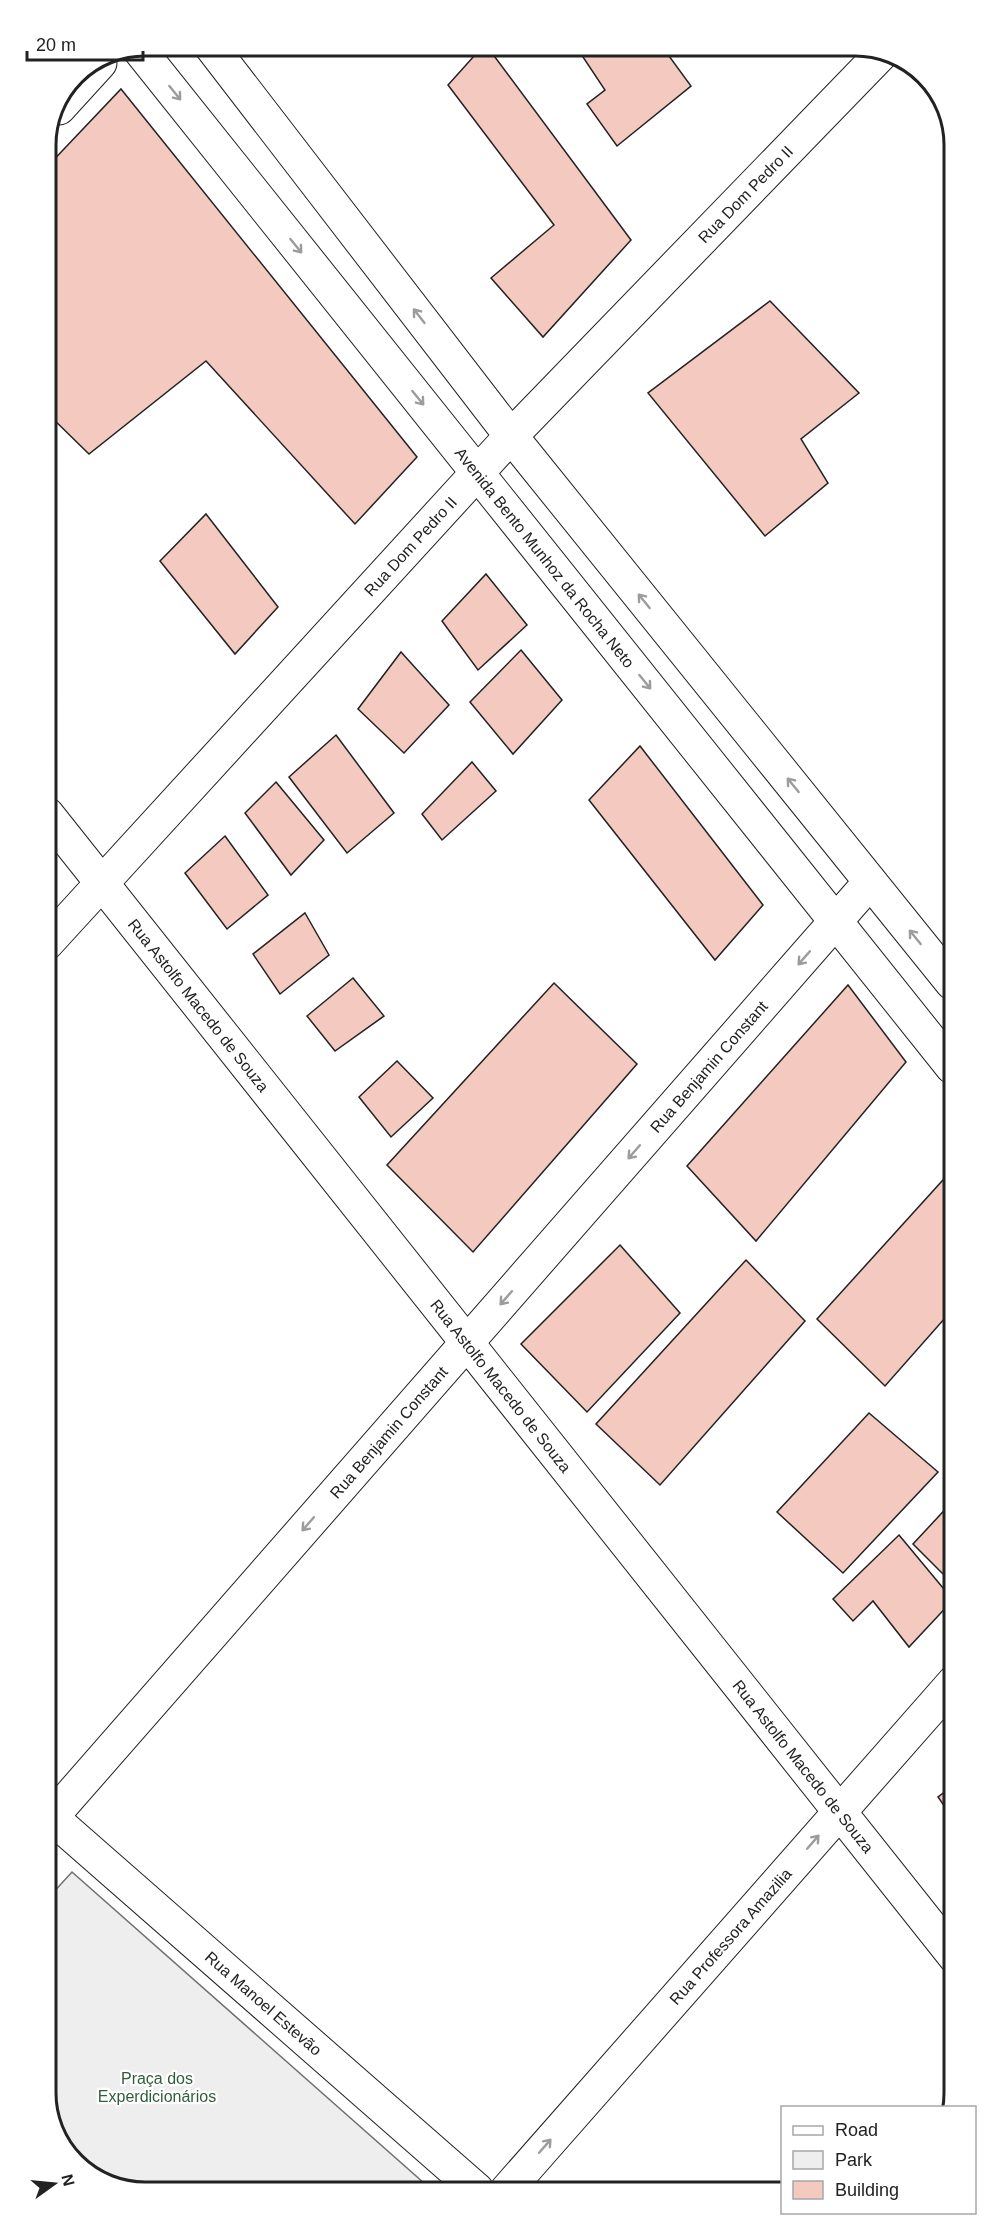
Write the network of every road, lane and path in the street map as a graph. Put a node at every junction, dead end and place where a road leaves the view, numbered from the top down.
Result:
1 (144, 56) edge
2 (218, 56) edge
3 (877, 58) edge
4 (87, 77) edge
5 (71, 94) edge
6 (511, 436) junction
7 (477, 473) junction
8 (767, 753) junction
9 (728, 786) junction
10 (56, 825) edge
11 (870, 882) junction
12 (102, 883) junction
13 (836, 921) junction
14 (56, 933) edge
15 (944, 973) edge
16 (944, 1057) edge
17 (466, 1343) junction
18 (944, 1693) edge
19 (56, 1811) edge
20 (839, 1813) junction
21 (56, 1823) edge
22 (944, 1943) edge
23 (468, 2182) edge
24 (514, 2182) edge

1 -> 7 street, Avenida Bento Munhoz da Rocha Neto
6 -> 2 street
3 - 6 street, Rua Dom Pedro II
4 - 5 street
6 - 7 street, Rua Dom Pedro II
8 -> 6 street
7 -> 9 street, Avenida Bento Munhoz da Rocha Neto
7 - 12 street, Rua Dom Pedro II
8 - 9 street
11 -> 8 street
9 - 13 street, Avenida Bento Munhoz da Rocha Neto
10 - 12 street, Rua Astolfo Macedo de Souza
11 - 13 street, Rua Benjamin Constant
15 -> 11 street
12 - 14 street, Rua Dom Pedro II
12 - 17 street, Rua Astolfo Macedo de Souza
13 - 16 street, Avenida Bento Munhoz da Rocha Neto
13 -> 17 street, Rua Benjamin Constant
17 -> 19 street, Rua Benjamin Constant
17 - 20 street, Rua Astolfo Macedo de Souza
18 - 20 street, Rua Professora Amazilia
20 - 22 street, Rua Astolfo Macedo de Souza
24 -> 20 street, Rua Professora Amazilia
21 - 23 street, Rua Manoel Estevão

